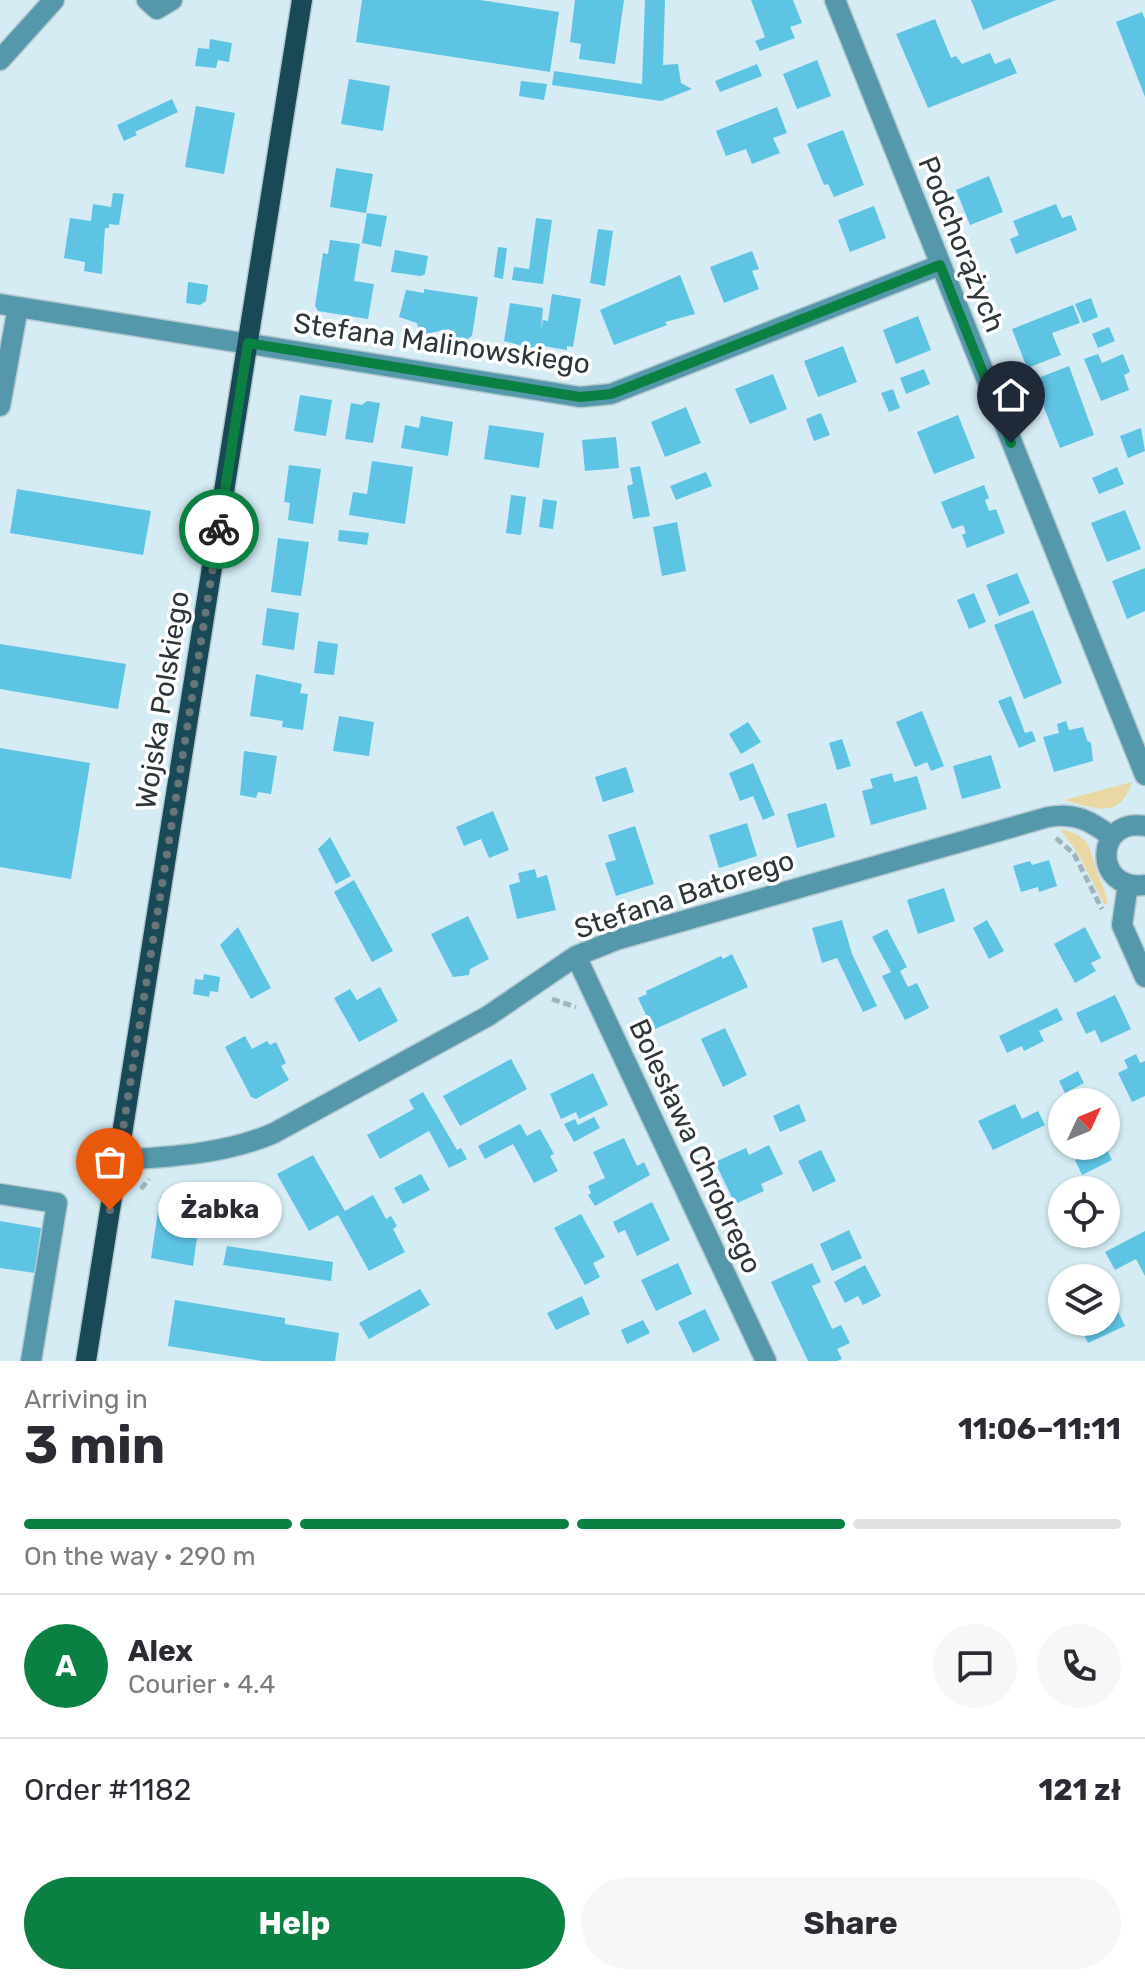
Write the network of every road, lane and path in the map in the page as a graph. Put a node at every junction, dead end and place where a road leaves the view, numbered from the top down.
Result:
1 (54, 0) edge
2 (147, 0) edge
3 (172, 0) edge
4 (302, 0) edge
5 (835, 0) edge
6 (0, 60) edge
7 (940, 265) junction
8 (9, 305) edge
9 (248, 343) junction
10 (0, 406) edge
11 (1145, 775) edge
12 (1145, 826) edge
13 (1044, 834) dead end
14 (1112, 837) junction
15 (1136, 884) edge
16 (1121, 915) junction
17 (576, 956) junction
18 (1145, 977) edge
19 (596, 997) junction
20 (541, 1000) dead end
21 (117, 1160) junction
22 (158, 1177) dead end
23 (141, 1189) dead end
24 (0, 1194) edge
25 (31, 1361) edge
26 (86, 1361) edge
27 (766, 1361) edge

1 - 6 street
2 - 3 street
4 - 9 main road, Wojska Polskiego
5 - 7 street, Podchorążych
7 - 9 street, Stefana Malinowskiego
7 - 11 street, Podchorążych
8 - 9 street, Stefana Malinowskiego
8 - 10 street
9 - 21 main road, Wojska Polskiego
12 - 14 street
13 - 16 path
14 - 15 street
14 - 17 street, Stefana Batorego
15 - 16 street
16 - 18 street
17 - 19 street, Bolesława Chrobrego
17 - 21 street, Stefana Batorego
19 - 20 path
19 - 27 street, Bolesława Chrobrego
21 - 26 main road, Wojska Polskiego
22 - 23 path
24 - 25 street

